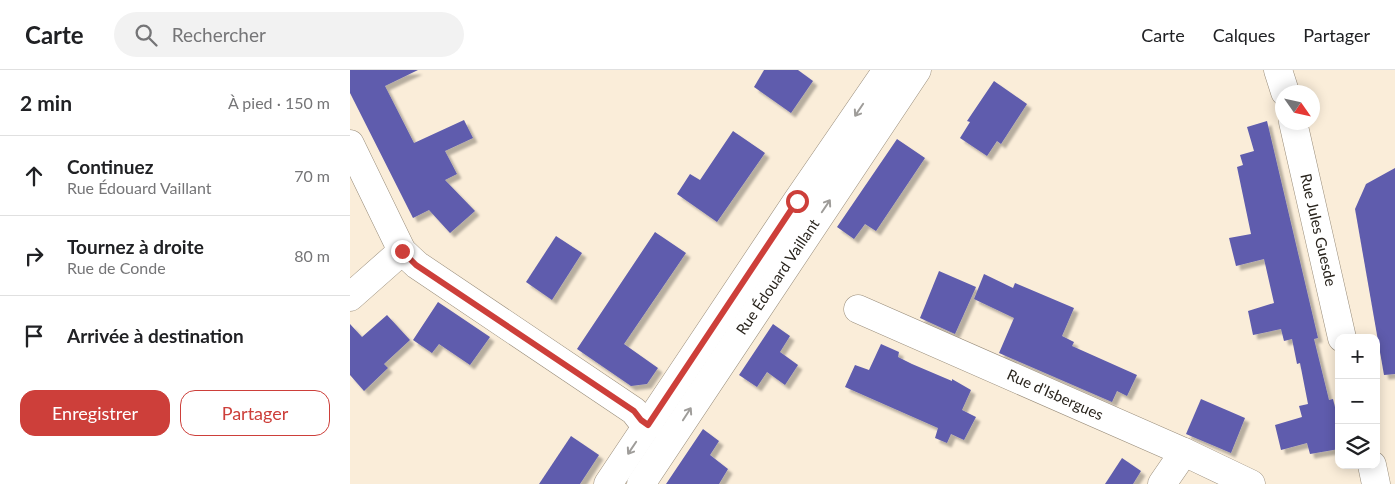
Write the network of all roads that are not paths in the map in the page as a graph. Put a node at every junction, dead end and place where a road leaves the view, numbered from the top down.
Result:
1 (887, 70) edge
2 (917, 70) edge
3 (1278, 70) edge
4 (1283, 85) edge
5 (1295, 130) edge
6 (350, 144) edge
7 (402, 251) junction
8 (350, 297) edge
9 (858, 309) dead end
10 (1341, 334) edge
11 (648, 425) junction
12 (1184, 452) junction
13 (1373, 469) edge
14 (608, 484) edge
15 (641, 484) edge
16 (1162, 484) edge
17 (1251, 484) edge
18 (1376, 484) edge

1 -> 11 street, Rue Édouard Vaillant
15 -> 2 street, Rue Édouard Vaillant
3 - 4 street
5 - 10 street, Rue Jules Guesde
6 - 7 street
7 - 8 street
7 - 11 street
9 - 12 street, Rue d'Isbergues
11 -> 14 street, Rue Édouard Vaillant
12 - 16 street
12 - 17 street, Rue d'Isbergues
13 - 18 street

